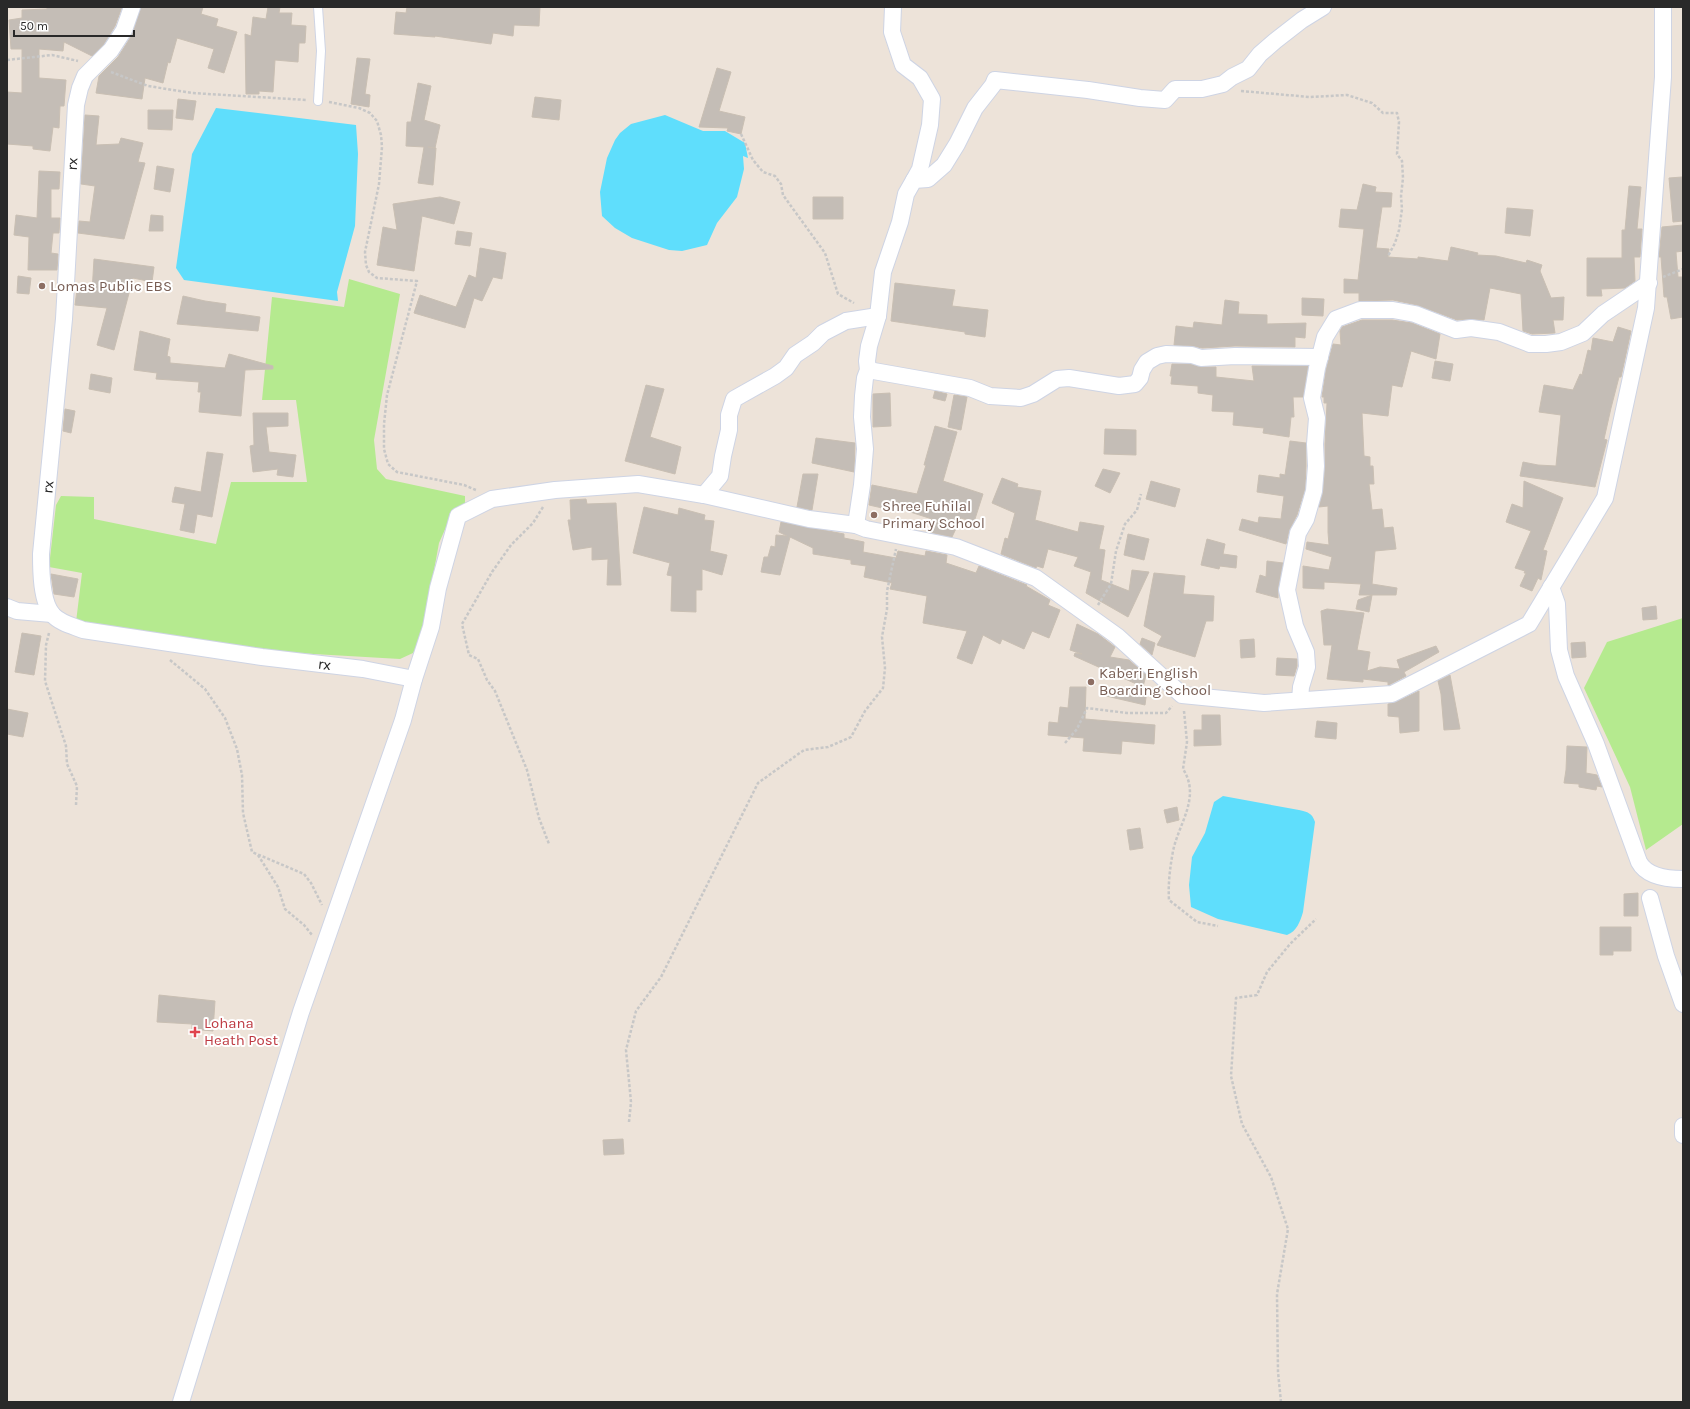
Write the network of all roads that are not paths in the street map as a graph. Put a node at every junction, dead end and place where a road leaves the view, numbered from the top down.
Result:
1 (132, 7) edge
2 (318, 7) edge
3 (893, 7) edge
4 (1324, 7) edge
5 (1663, 7) edge
6 (318, 101) road end
7 (914, 180) junction
8 (1649, 283) junction
9 (878, 316) junction
10 (1320, 357) junction
11 (868, 370) junction
12 (704, 495) junction
13 (856, 525) junction
14 (1551, 587) junction
15 (7, 608) edge
16 (52, 614) junction
17 (414, 679) junction
18 (1300, 700) junction
19 (1683, 880) edge
20 (1650, 898) dead end
21 (1683, 1004) edge
22 (1683, 1126) edge
23 (1683, 1135) edge
24 (181, 1402) edge

1 - 16 street, rx
2 - 6 lane
3 - 7 street
4 - 7 street
5 - 8 street
7 - 9 street
8 - 10 street
8 - 14 street
9 - 11 street
9 - 12 street
10 - 11 street
10 - 18 street
11 - 13 street
12 - 13 street
12 - 17 street
13 - 18 street
14 - 18 street
14 - 19 street
15 - 16 street
16 - 17 street, rx
17 - 24 street
20 - 21 street
22 - 23 street

